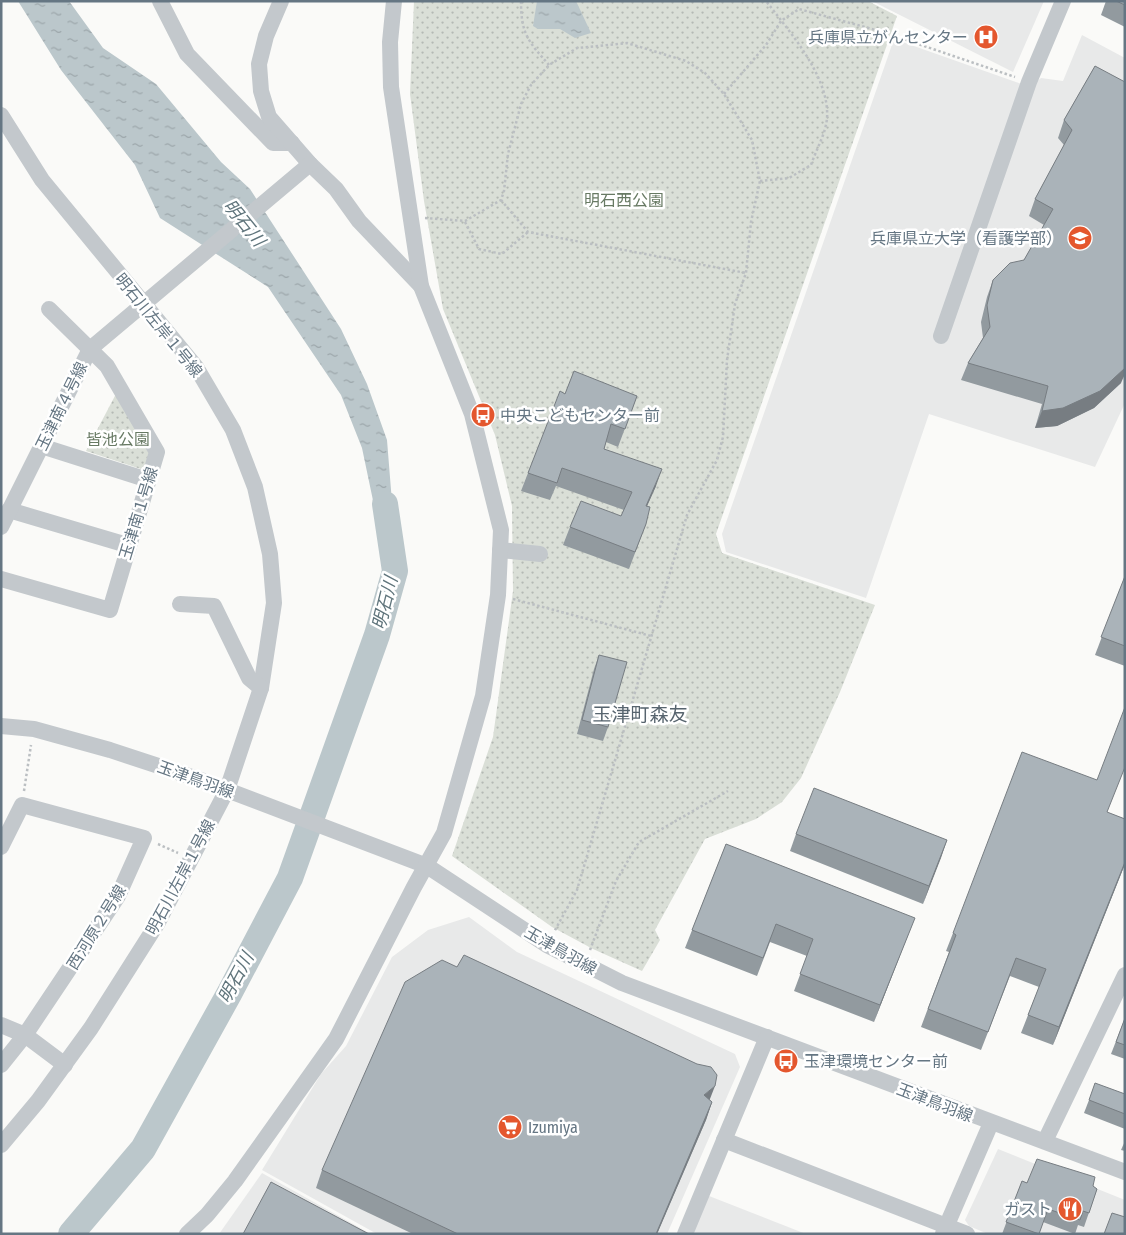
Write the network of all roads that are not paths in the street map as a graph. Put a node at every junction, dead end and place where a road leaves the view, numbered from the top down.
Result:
1 (160, 1) edge
2 (281, 1) edge
3 (394, 1) edge
4 (1063, 1) edge
5 (1, 115) edge
6 (292, 143) junction
7 (310, 164) junction
8 (421, 286) junction
9 (143, 302) junction
10 (49, 309) dead end
11 (941, 336) dead end
12 (90, 349) junction
13 (41, 446) junction
14 (148, 480) junction
15 (9, 510) junction
16 (1, 526) edge
17 (127, 546) junction
18 (500, 550) junction
19 (540, 554) dead end
20 (1, 579) edge
21 (180, 604) dead end
22 (261, 688) junction
23 (1, 726) edge
24 (227, 790) junction
25 (1, 847) edge
26 (427, 866) junction
27 (1124, 979) edge
28 (1, 1025) edge
29 (24, 1035) junction
30 (766, 1037) junction
31 (1, 1065) edge
32 (65, 1065) junction
33 (992, 1123) junction
34 (724, 1140) junction
35 (1045, 1140) junction
36 (1, 1145) edge
37 (1125, 1172) edge
38 (945, 1230) edge
39 (187, 1234) edge
40 (685, 1234) edge
41 (967, 1234) edge

1 - 6 street
2 - 6 street
3 - 8 street
4 - 11 street
5 - 9 street, 明石川左岸１号線
6 - 7 street
7 - 8 street
7 - 9 street, 玉津南４号線
8 - 18 street
9 - 12 street, 玉津南４号線
9 - 22 street, 明石川左岸１号線
10 - 12 street, 玉津南１号線
12 - 13 street, 玉津南４号線
12 - 14 street, 玉津南１号線
13 - 14 street
13 - 15 street, 玉津南４号線
14 - 17 street, 玉津南１号線
15 - 16 street, 玉津南４号線
15 - 17 street
17 - 20 street, 玉津南１号線
18 - 19 street
18 - 26 street
21 - 22 street
22 - 24 street, 明石川左岸１号線
23 - 24 street, 玉津鳥羽線
24 - 26 street, 玉津鳥羽線
24 - 32 street, 明石川左岸１号線
25 - 29 street, 西河原２号線
26 - 30 street, 玉津鳥羽線
26 - 39 street
27 - 35 street
28 - 29 street
29 - 31 street, 西河原２号線
29 - 32 street
30 - 33 street, 玉津鳥羽線
30 - 34 street
32 - 36 street, 明石川左岸１号線
33 - 35 street, 玉津鳥羽線
33 - 38 street
34 - 38 street
34 - 40 street
35 - 37 street, 玉津鳥羽線
38 - 41 street

